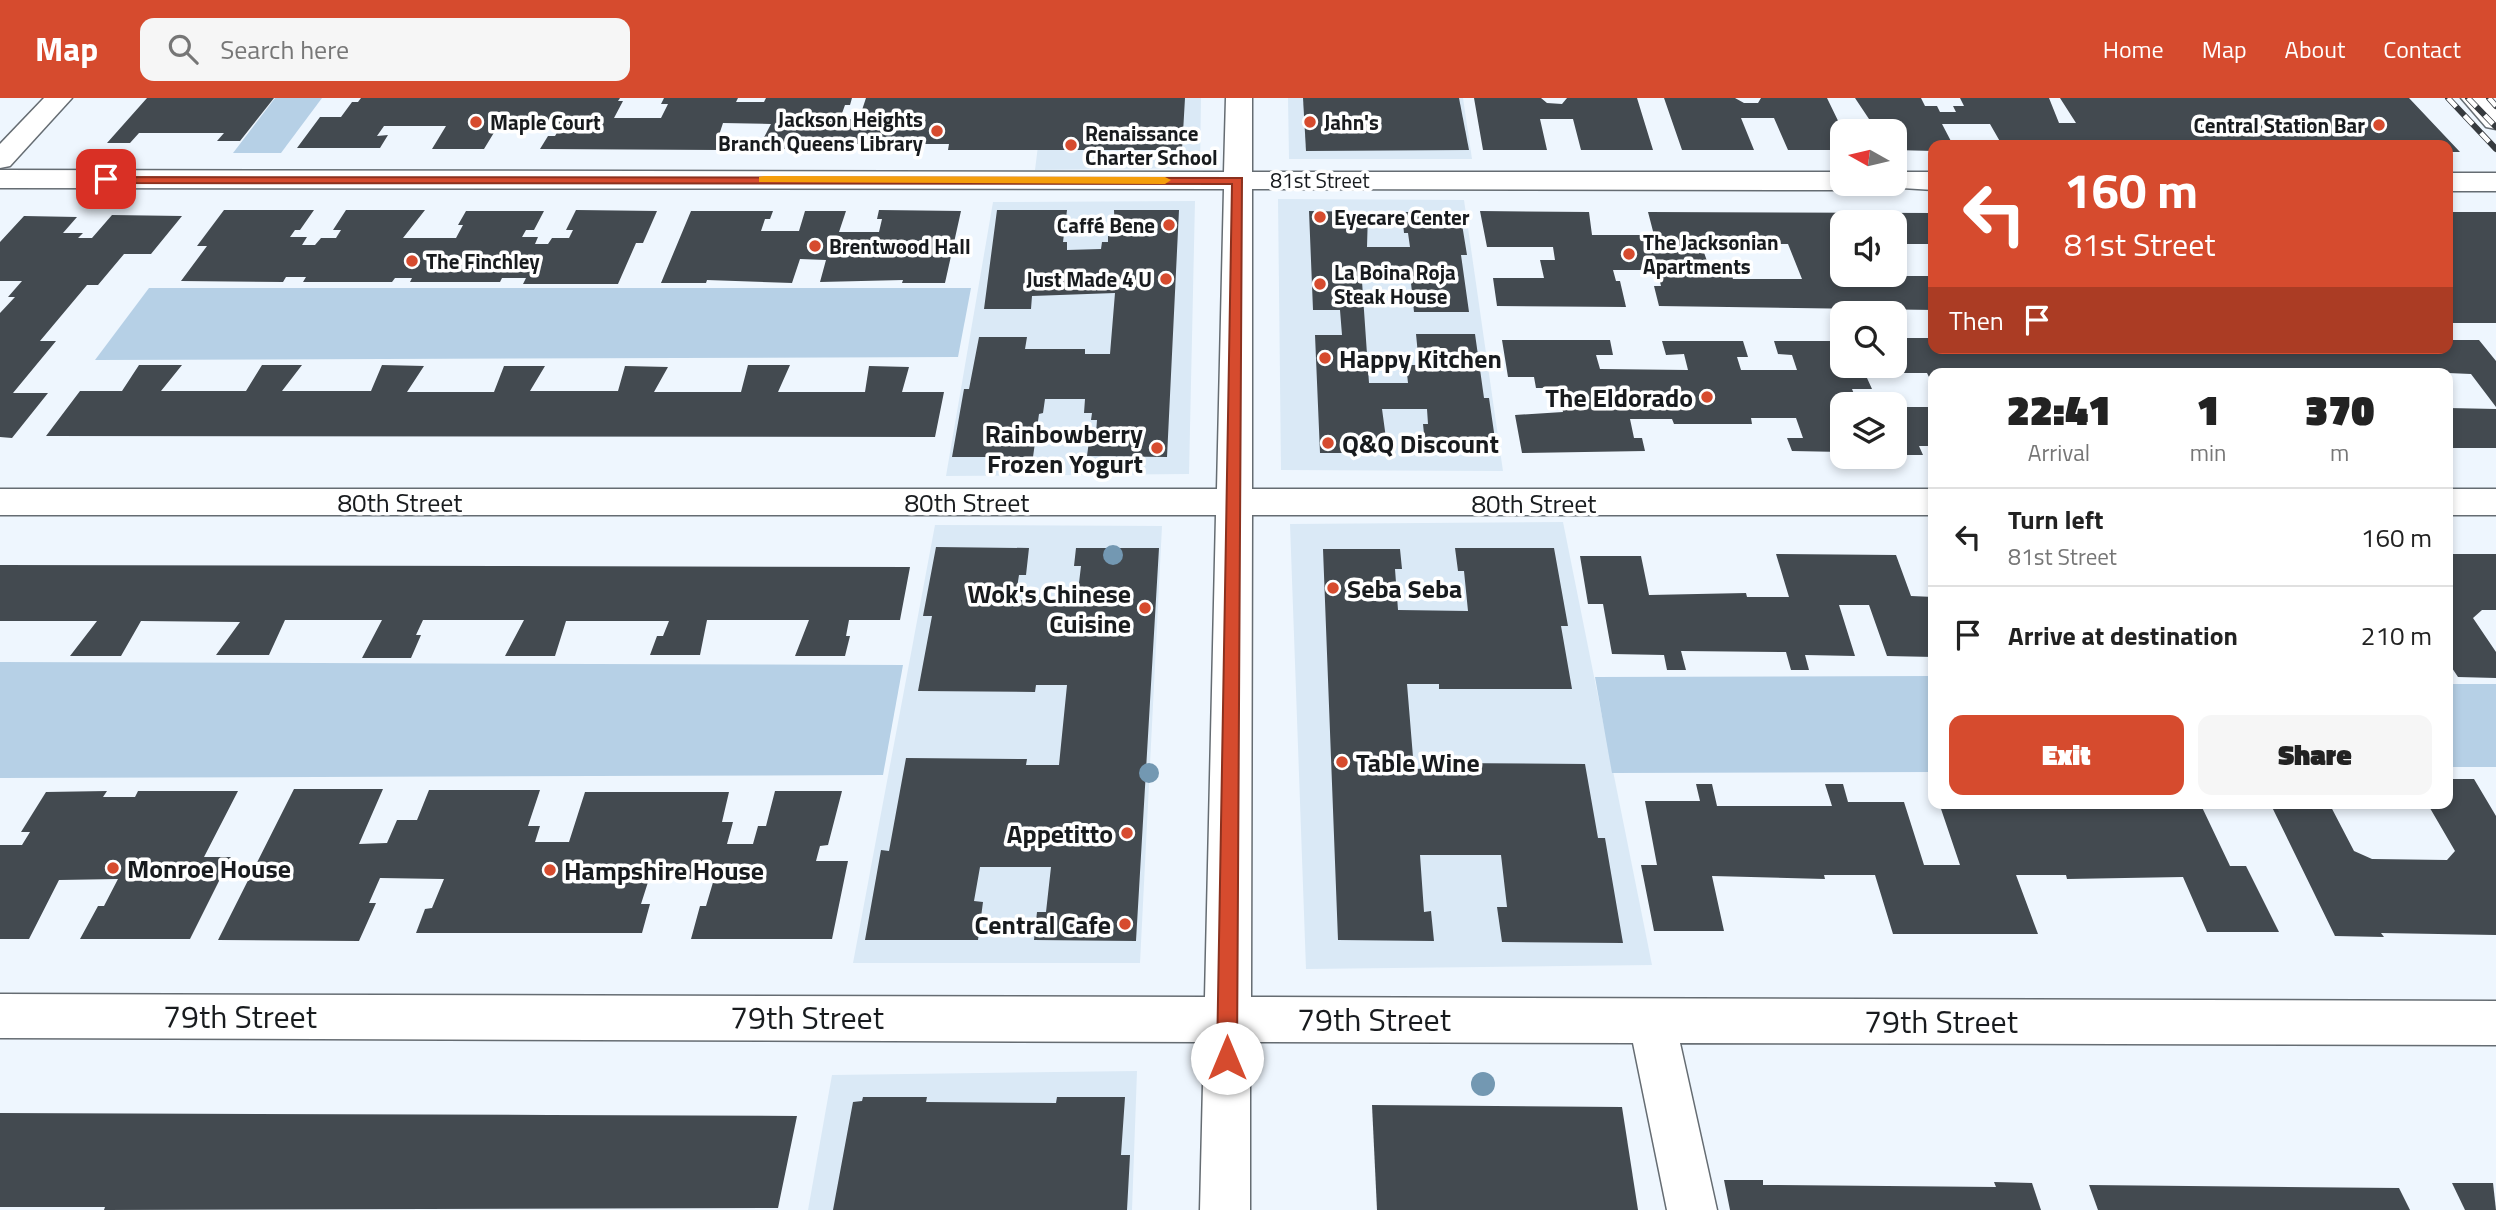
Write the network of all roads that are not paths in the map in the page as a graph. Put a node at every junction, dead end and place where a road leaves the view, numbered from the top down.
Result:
1 (59, 98) edge
2 (1239, 98) edge
3 (2474, 98) edge
4 (2496, 121) edge
5 (0, 160) edge
6 (0, 179) edge
7 (1238, 180) junction
8 (1830, 181) edge
9 (1908, 181) edge
10 (1928, 181) edge
11 (2453, 182) edge
12 (2496, 182) edge
13 (0, 502) edge
14 (1234, 502) junction
15 (1928, 502) edge
16 (2453, 502) edge
17 (2496, 502) edge
18 (0, 1016) edge
19 (1227, 1018) junction
20 (1652, 1020) junction
21 (2496, 1023) edge
22 (1225, 1210) edge
23 (1692, 1210) edge

1 - 5 street
2 - 7 street
3 - 4 street
6 - 7 street, 81st Street
7 - 8 street, 81st Street
7 - 14 street
9 - 10 street
11 - 12 street
13 - 14 street, 80th Street
14 - 15 street, 80th Street
14 - 19 street
16 - 17 street
18 - 19 street, 79th Street
19 - 20 street, 79th Street
19 - 22 street
20 - 21 street, 79th Street
20 - 23 street

